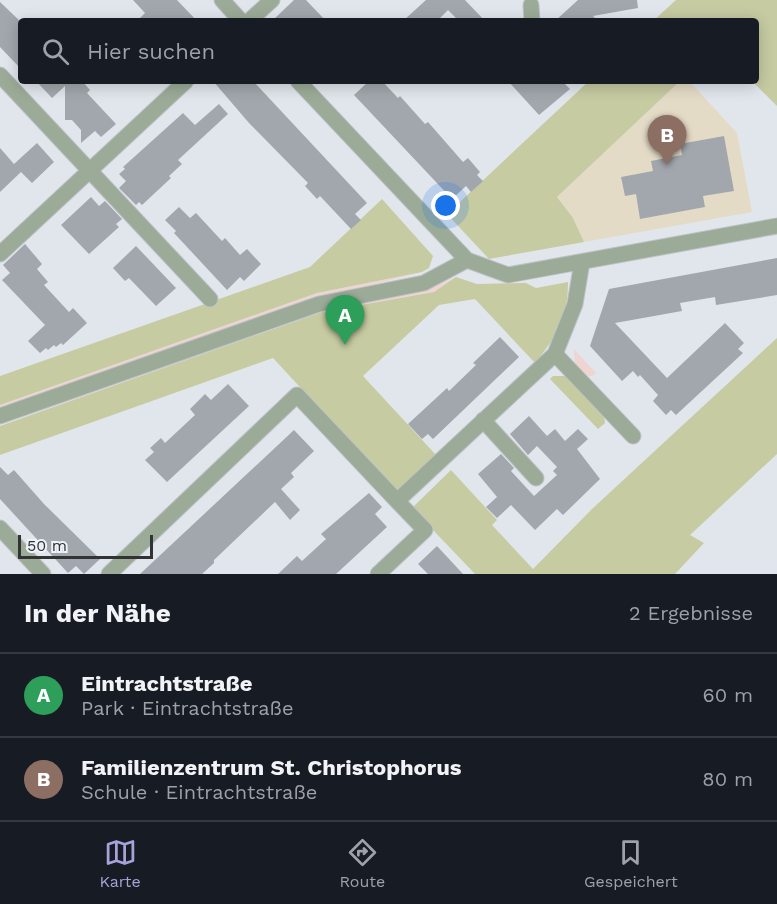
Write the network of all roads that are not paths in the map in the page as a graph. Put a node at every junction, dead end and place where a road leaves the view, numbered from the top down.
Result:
1 (222, 0) edge
2 (272, 0) edge
3 (532, 2) edge
4 (238, 18) edge
5 (252, 18) edge
6 (532, 18) edge
7 (0, 75) edge
8 (183, 84) edge
9 (301, 84) edge
10 (90, 171) junction
11 (777, 226) edge
12 (0, 254) edge
13 (467, 260) junction
14 (582, 262) junction
15 (210, 298) dead end
16 (555, 354) junction
17 (0, 416) edge
18 (483, 420) junction
19 (633, 436) dead end
20 (536, 478) dead end
21 (397, 501) junction
22 (0, 528) edge
23 (43, 574) edge
24 (110, 574) edge
25 (378, 574) edge

1 - 4 street
2 - 5 street
3 - 6 street
7 - 10 street
8 - 10 street
9 - 13 street
10 - 12 street
10 - 15 street
11 - 14 street
13 - 14 street
13 - 17 street
14 - 16 street
16 - 18 street
16 - 19 street
18 - 20 street
18 - 21 street
21 - 24 street
21 - 25 street
22 - 23 street

